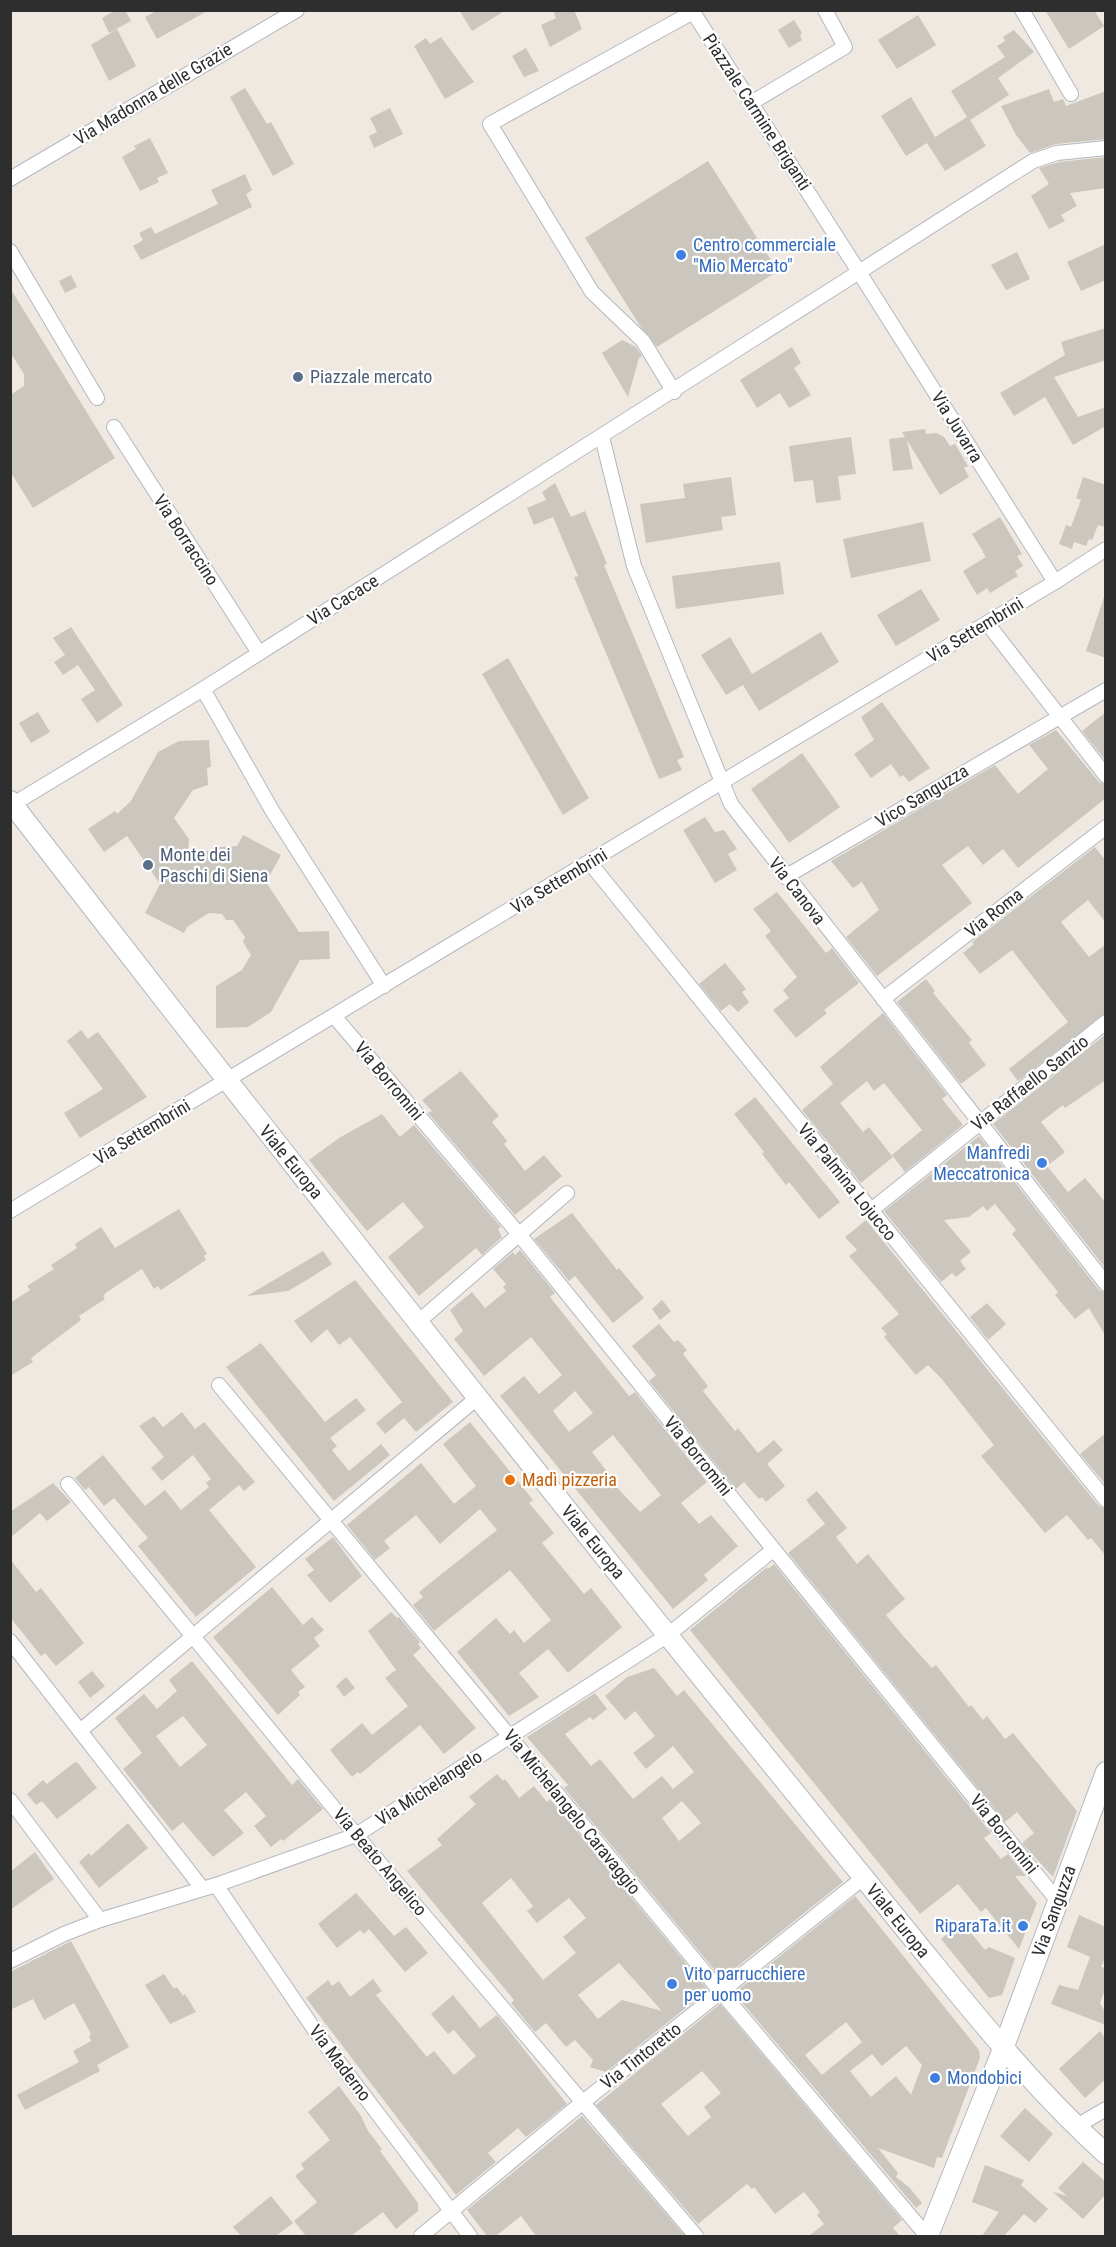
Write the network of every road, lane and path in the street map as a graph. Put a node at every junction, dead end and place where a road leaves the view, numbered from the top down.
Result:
1 (297, 10) edge
2 (825, 10) edge
3 (1022, 10) edge
4 (1071, 94) dead end
5 (751, 103) junction
6 (1101, 149) edge
7 (10, 179) edge
8 (10, 251) edge
9 (860, 272) junction
10 (674, 392) junction
11 (97, 398) dead end
12 (114, 427) dead end
13 (602, 437) junction
14 (1106, 549) edge
15 (1055, 582) junction
16 (987, 623) junction
17 (259, 653) junction
18 (203, 689) junction
19 (1106, 690) edge
20 (1058, 715) junction
21 (1106, 776) edge
22 (722, 780) junction
23 (11, 804) edge
24 (1106, 827) edge
25 (590, 863) junction
26 (785, 877) junction
27 (384, 986) junction
28 (883, 999) junction
29 (334, 1016) junction
30 (1106, 1022) edge
31 (226, 1081) junction
32 (978, 1124) junction
33 (567, 1192) dead end
34 (10, 1211) edge
35 (870, 1211) junction
36 (518, 1233) junction
37 (1106, 1284) edge
38 (418, 1322) junction
39 (219, 1385) dead end
40 (477, 1398) junction
41 (68, 1484) dead end
42 (1106, 1500) edge
43 (332, 1520) junction
44 (773, 1550) junction
45 (668, 1635) junction
46 (195, 1636) junction
47 (10, 1641) edge
48 (80, 1731) junction
49 (509, 1735) junction
50 (1106, 1772) edge
51 (10, 1800) edge
52 (356, 1835) junction
53 (863, 1878) junction
54 (209, 1886) junction
55 (1057, 1899) junction
56 (100, 1920) junction
57 (10, 1961) edge
58 (721, 1992) junction
59 (1003, 2049) junction
60 (583, 2102) junction
61 (1106, 2109) edge
62 (1075, 2127) junction
63 (1106, 2154) edge
64 (451, 2212) junction
65 (421, 2236) edge
66 (470, 2236) edge
67 (696, 2236) edge
68 (928, 2236) edge

1 - 7 street, Via Madonna delle Grazie
2 - 5 street
3 - 4 street
5 - 9 street, Piazzale Carmine Briganti
5 - 10 street, Piazzale Carmine Briganti
6 - 9 street
8 - 11 street
9 - 10 street, Via Cacace
9 - 15 street, Via Juvarra
10 - 13 street, Via Cacace
12 - 17 street, Via Borraccino
13 - 17 street, Via Cacace
13 - 22 street, Via Canova
14 - 15 street, Via Settembrini
15 - 16 street, Via Settembrini
16 - 20 street
16 - 22 street, Via Settembrini
17 - 18 street, Via Cacace
18 - 23 street, Via Cacace
18 - 27 street
19 - 20 street, Vico Sanguzza
20 - 21 street
20 - 26 street, Vico Sanguzza
22 - 25 street, Via Settembrini
22 - 26 street, Via Canova
23 - 31 street, Viale Europa
24 - 28 street, Via Roma
25 - 27 street, Via Settembrini
25 - 35 street, Via Palmina Lojucco
26 - 28 street, Via Canova
27 - 29 street, Via Settembrini
28 - 32 street, Via Canova
29 - 31 street, Via Settembrini
29 - 36 street, Via Borromini
30 - 32 street, Via Raffaello Sanzio
31 - 34 street, Via Settembrini
31 - 38 street, Viale Europa
32 - 35 street, Via Raffaello Sanzio
32 - 37 street, Via Canova
33 - 36 street
35 - 42 street, Via Palmina Lojucco
36 - 38 street
36 - 44 street, Via Borromini
38 - 40 street, Viale Europa
39 - 43 street, Via Michelangelo Caravaggio
40 - 43 street
40 - 45 street, Viale Europa
41 - 46 street, Via Beato Angelico
43 - 46 street
43 - 49 street, Via Michelangelo Caravaggio
44 - 45 street, Via Michelangelo
44 - 55 street, Via Borromini
45 - 49 street, Via Michelangelo
45 - 53 street, Viale Europa
46 - 48 street
46 - 52 street, Via Beato Angelico
47 - 48 street, Via Maderno
48 - 54 street, Via Maderno
49 - 52 street, Via Michelangelo
49 - 58 street, Via Michelangelo Caravaggio
50 - 55 street, Via Sanguzza
51 - 56 street
52 - 54 street, Via Michelangelo
52 - 60 street, Via Beato Angelico
53 - 58 street, Via Tintoretto
53 - 59 street, Viale Europa
54 - 56 street, Via Michelangelo
54 - 64 street, Via Maderno
55 - 59 street, Via Sanguzza
56 - 57 street, Via Michelangelo
58 - 60 street, Via Tintoretto
58 - 68 street, Via Michelangelo Caravaggio
59 - 62 street, Viale Europa
59 - 68 street, Via Sanguzza
60 - 64 street, Via Tintoretto
60 - 67 street, Via Beato Angelico
61 - 62 street
62 - 63 street, Viale Europa
64 - 65 street, Via Tintoretto
64 - 66 street, Via Maderno

